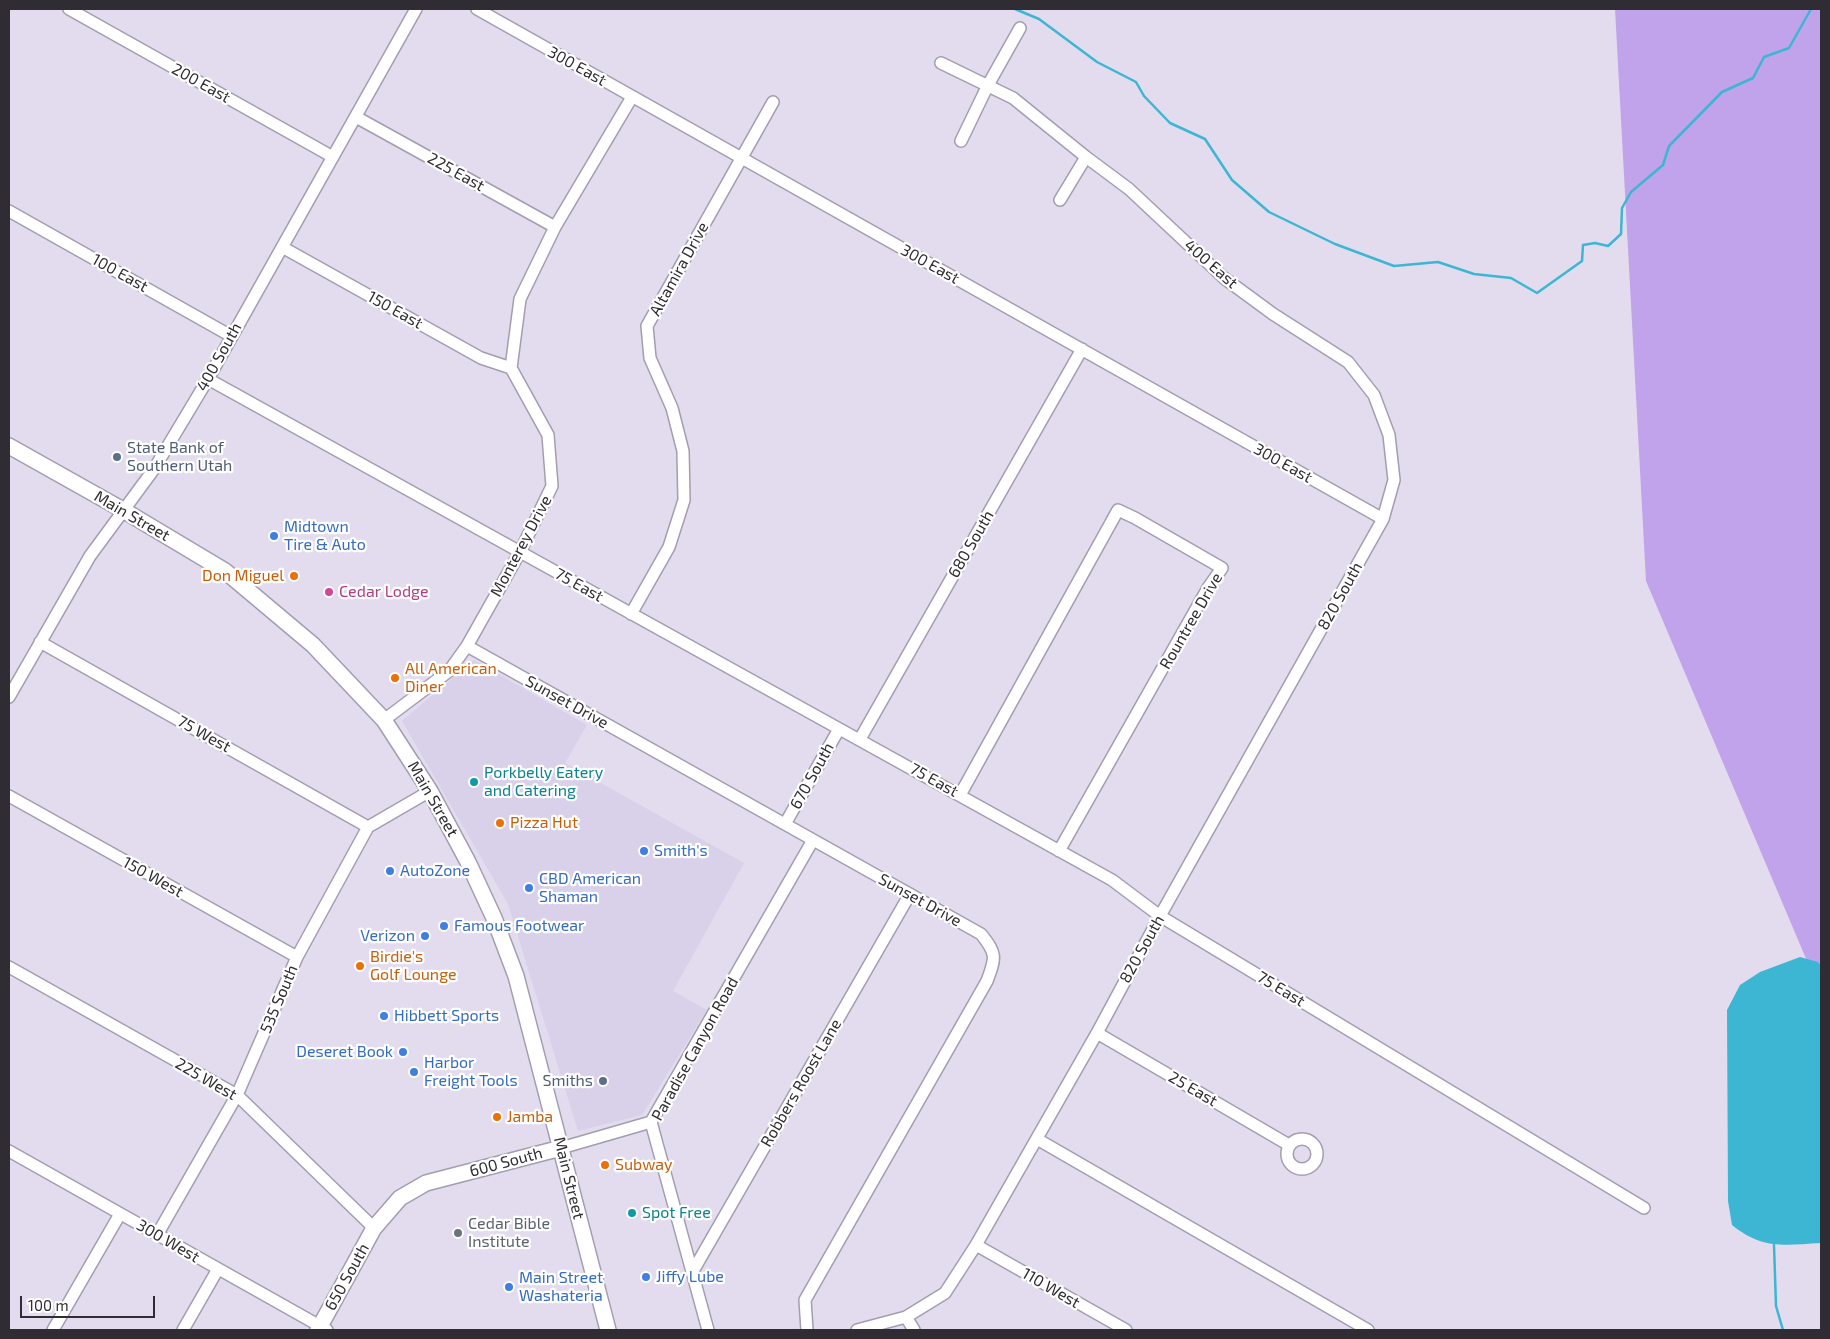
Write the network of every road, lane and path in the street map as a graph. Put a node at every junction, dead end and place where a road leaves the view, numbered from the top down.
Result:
1 (69, 9) edge
2 (416, 9) edge
3 (476, 9) edge
4 (1020, 28) dead end
5 (941, 63) dead end
6 (988, 85) junction
7 (632, 96) junction
8 (773, 102) dead end
9 (356, 117) junction
10 (961, 141) dead end
11 (332, 157) junction
12 (1086, 157) junction
13 (741, 158) junction
14 (1060, 200) dead end
15 (9, 211) edge
16 (555, 227) junction
17 (282, 247) junction
18 (231, 336) junction
19 (1082, 349) junction
20 (511, 368) junction
21 (208, 379) junction
22 (9, 446) edge
23 (123, 510) junction
24 (1383, 519) junction
25 (520, 552) junction
26 (631, 614) junction
27 (40, 642) junction
28 (467, 646) junction
29 (13, 681) edge
30 (9, 697) edge
31 (384, 720) junction
32 (839, 729) junction
33 (860, 740) junction
34 (430, 792) junction
35 (960, 794) junction
36 (9, 796) edge
37 (785, 824) junction
38 (368, 827) junction
39 (813, 840) junction
40 (1059, 851) junction
41 (910, 894) junction
42 (1160, 916) junction
43 (296, 957) junction
44 (9, 967) edge
45 (1097, 1033) junction
46 (237, 1095) junction
47 (651, 1122) junction
48 (1037, 1139) junction
49 (1289, 1145) dead end
50 (561, 1148) junction
51 (9, 1151) edge
52 (1644, 1208) dead end
53 (120, 1214) junction
54 (374, 1228) junction
55 (157, 1235) junction
56 (976, 1245) junction
57 (218, 1269) junction
58 (692, 1271) junction
59 (906, 1317) junction
60 (322, 1329) edge
61 (53, 1330) edge
62 (183, 1330) edge
63 (608, 1330) edge
64 (708, 1330) edge
65 (807, 1330) edge
66 (858, 1330) edge
67 (914, 1330) edge
68 (1126, 1330) edge
69 (1368, 1330) edge

1 - 11 street, 200 East
2 - 9 street, 400 South
3 - 7 street, 300 East
4 - 6 street
5 - 6 street, 400 East
6 - 10 street
6 - 12 street, 400 East
7 - 13 street, 300 East
7 - 16 street
8 - 13 street, Altamira Drive
9 - 11 street, 400 South
9 - 16 street, 225 East
11 - 17 street, 400 South
12 - 14 street
12 - 24 street, 400 East
13 - 19 street, 300 East
13 - 26 street, Altamira Drive
15 - 18 street, 100 East
16 - 20 street
17 - 18 street, 400 South
17 - 20 street, 150 East
18 - 21 street, 400 South
19 - 24 street, 300 East
19 - 33 street, 680 South
20 - 25 street, Monterey Drive
21 - 23 street, 400 South
21 - 25 street, 75 East
22 - 23 main road, Main Street
23 - 27 street, 400 South
23 - 31 main road, Main Street
24 - 42 street, 820 South
25 - 26 street, 75 East
25 - 28 street, Monterey Drive
26 - 32 street, 75 East
27 - 29 street, 400 South
27 - 38 street, 75 West
28 - 31 street, Monterey Drive
28 - 37 street, Sunset Drive
29 - 30 street, 400 South
31 - 34 main road, Main Street
32 - 33 street, 75 East
32 - 37 street, 670 South
33 - 35 street, 75 East
34 - 38 street
34 - 50 main road, Main Street
35 - 40 street, 75 East
35 - 40 street, Rountree Drive
36 - 43 street, 150 West
37 - 39 street, Sunset Drive
38 - 43 street, 535 South
39 - 41 street, Sunset Drive
39 - 47 street, Paradise Canyon Road
40 - 42 street, 75 East
41 - 58 street, Robbers Roost Lane
41 - 65 street, Sunset Drive
42 - 45 street, 820 South
42 - 52 street, 75 East
43 - 46 street, 535 South
44 - 46 street, 225 West
45 - 48 street, 820 South
45 - 49 street, 25 East
46 - 54 street, 225 West
46 - 55 street, 535 South
47 - 50 street, 600 South
47 - 58 street, Paradise Canyon Road
48 - 56 street, 820 South
48 - 69 street
50 - 54 main road, 600 South
50 - 63 main road, Main Street
51 - 53 street, 300 West
53 - 55 street, 300 West
53 - 61 street
54 - 60 main road, 650 South
55 - 57 street, 300 West
56 - 59 street, 820 South
56 - 68 street, 110 West
57 - 60 street, 300 West
57 - 62 street
58 - 64 street, Paradise Canyon Road
59 - 66 street, 820 South
59 - 67 street

